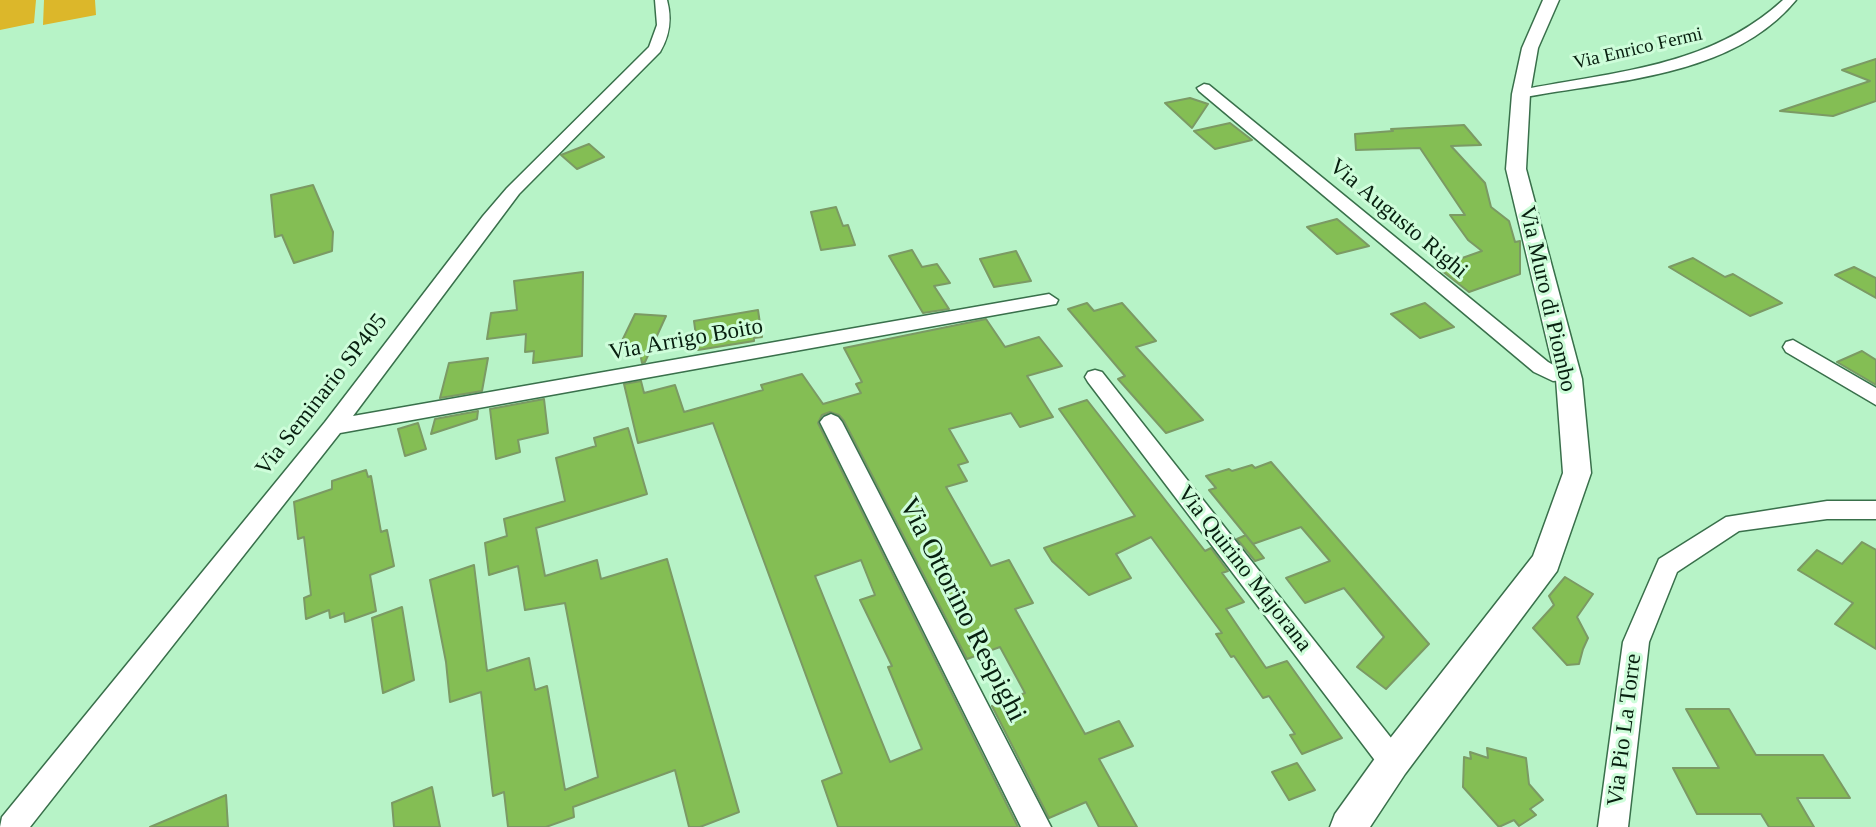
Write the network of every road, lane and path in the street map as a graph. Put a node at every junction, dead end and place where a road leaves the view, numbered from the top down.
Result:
1 (661, 0) edge
2 (1551, 0) edge
3 (1790, 0) edge
4 (1204, 88) dead end
5 (1521, 94) junction
6 (1049, 300) dead end
7 (1793, 347) dead end
8 (1568, 374) junction
9 (1095, 377) dead end
10 (1876, 398) edge
11 (831, 422) dead end
12 (332, 427) junction
13 (1876, 510) edge
14 (1393, 762) junction
15 (12, 827) edge
16 (1036, 827) edge
17 (1348, 827) edge
18 (1613, 827) edge

1 - 12 street, Via Seminario SP405
2 - 5 street, Via Muro di Piombo
3 - 5 street, Via Enrico Fermi
4 - 8 street, Via Augusto Righi
5 - 8 street, Via Muro di Piombo
6 - 12 street, Via Arrigo Boito
7 - 10 street
8 - 14 street, Via Muro di Piombo
9 - 14 street, Via Quirino Majorana
11 - 16 street, Via Ottorino Respighi
12 - 15 street, Via Seminario SP405
13 - 18 street, Via Pio La Torre
14 - 17 street, Via Muro di Piombo

